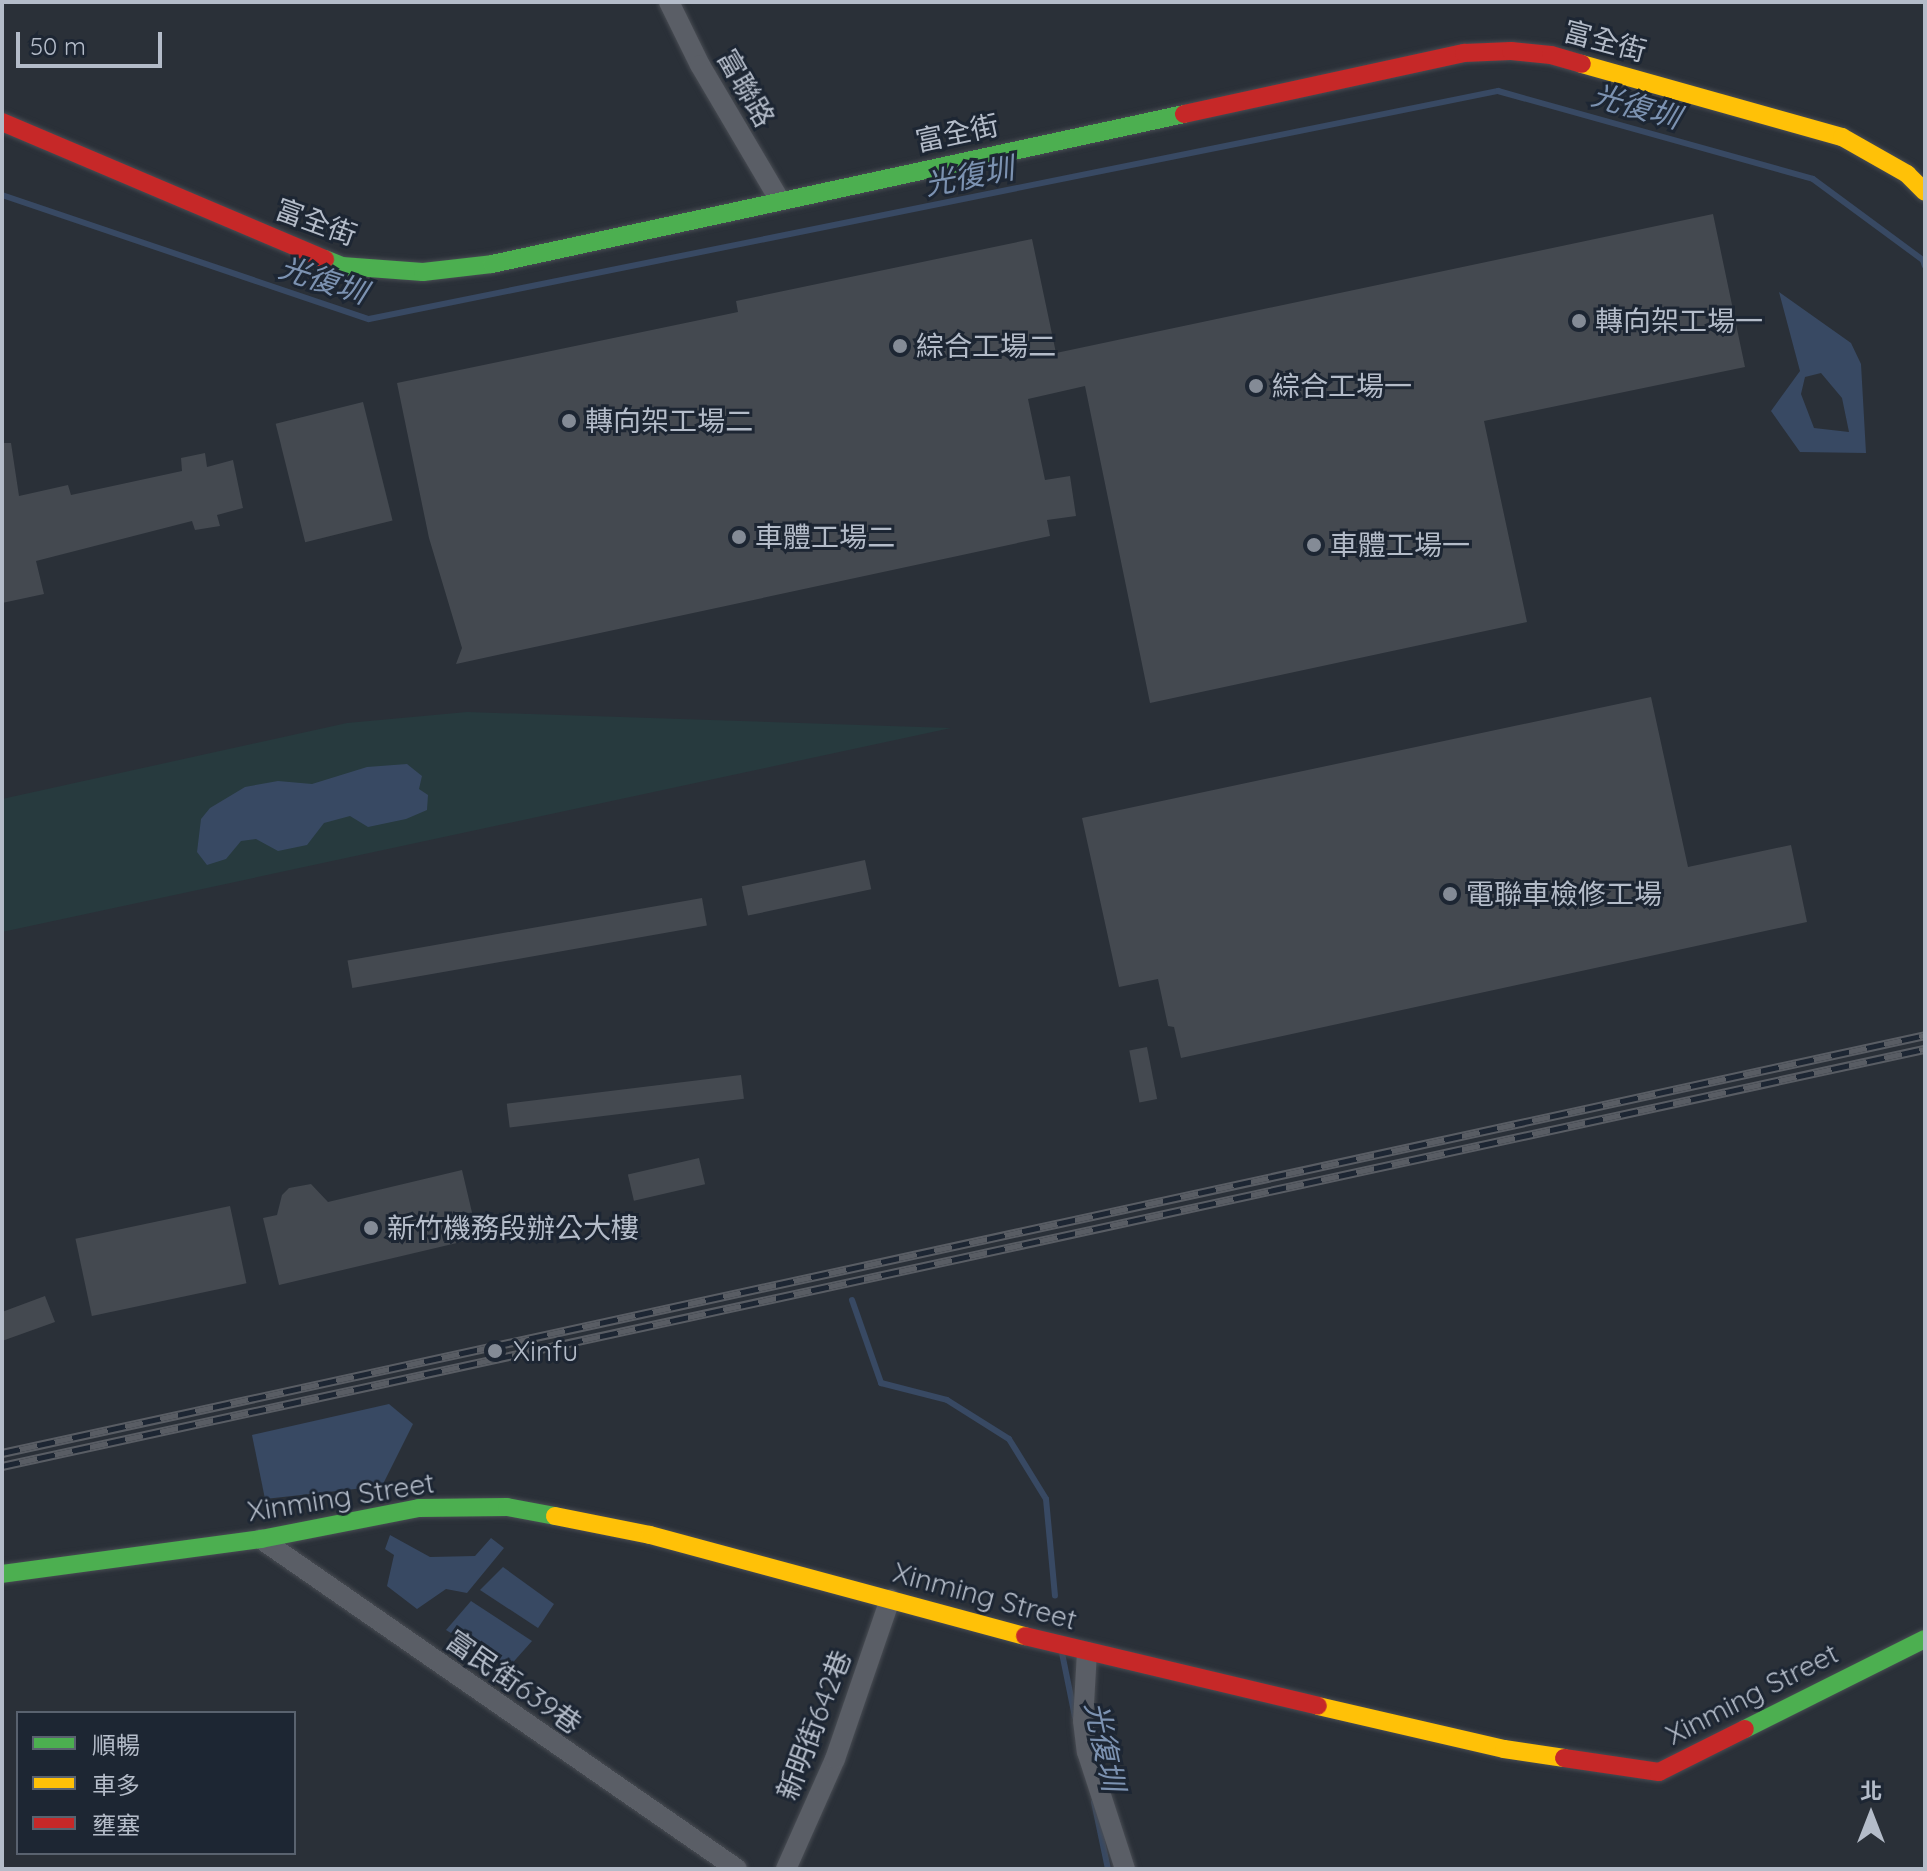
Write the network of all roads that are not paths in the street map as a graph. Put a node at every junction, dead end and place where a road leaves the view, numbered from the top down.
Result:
1 (669, 2) edge
2 (2, 122) edge
3 (1925, 192) edge
4 (779, 199) junction
5 (261, 1539) junction
6 (2, 1574) edge
7 (890, 1599) junction
8 (1925, 1639) edge
9 (1087, 1652) junction
10 (737, 1869) edge
11 (786, 1869) edge
12 (1125, 1869) edge

1 - 4 street, 富聯路
2 - 4 street, 富全街
3 - 4 street, 富全街
5 - 6 street, Xinming Street
5 - 7 street, Xinming Street
5 - 10 street, 富民街639巷
7 - 9 street, Xinming Street
7 - 11 street, 新明街642巷
8 - 9 street, Xinming Street
9 - 12 street

